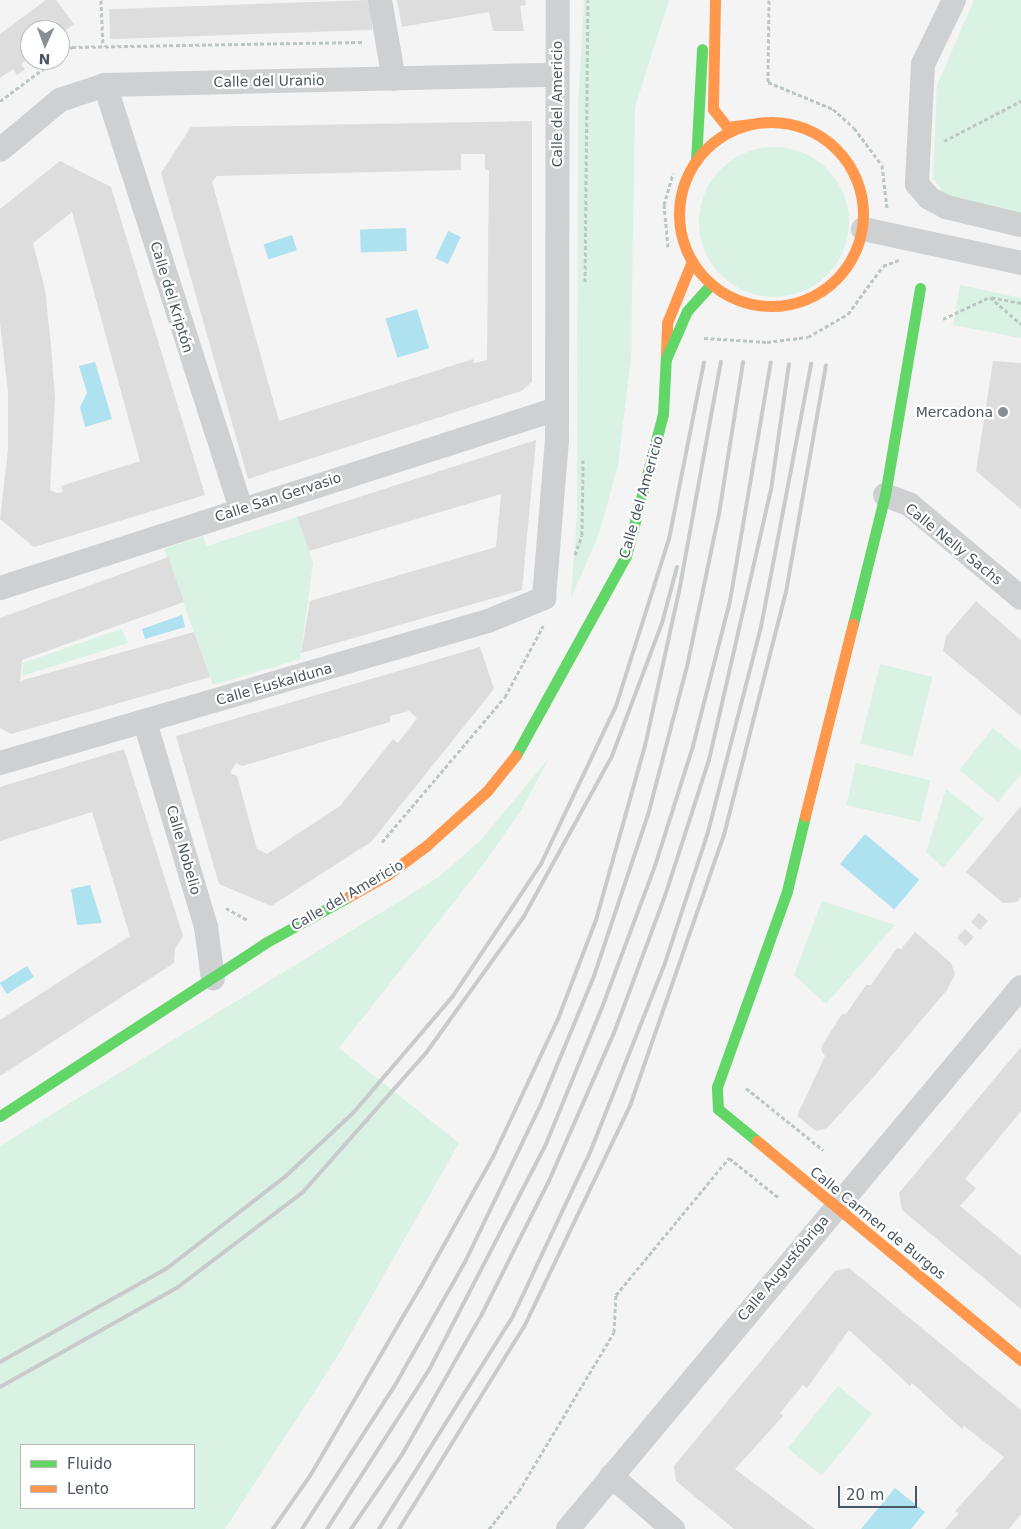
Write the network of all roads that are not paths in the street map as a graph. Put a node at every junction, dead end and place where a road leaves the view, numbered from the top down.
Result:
1 (380, 0) edge
2 (558, 0) edge
3 (703, 0) edge
4 (715, 0) edge
5 (954, 0) edge
6 (558, 75) junction
7 (394, 79) junction
8 (105, 85) junction
9 (760, 123) junction
10 (0, 150) edge
11 (696, 160) junction
12 (1021, 225) edge
13 (862, 229) junction
14 (692, 261) junction
15 (1021, 263) edge
16 (711, 284) junction
17 (920, 288) dead end
18 (666, 359) junction
19 (557, 409) junction
20 (885, 495) junction
21 (241, 508) junction
22 (0, 588) edge
23 (1021, 598) edge
24 (546, 607) joint
25 (145, 722) junction
26 (0, 763) edge
27 (213, 979) junction
28 (1021, 988) edge
29 (0, 1116) edge
30 (834, 1207) junction
31 (1021, 1360) edge
32 (611, 1476) junction
33 (568, 1529) edge
34 (673, 1529) edge

1 - 7 street
2 - 6 street, Calle del Americio
3 - 11 street
4 - 9 street, bridge
5 - 12 street
6 - 7 street, Calle del Uranio
6 - 19 street, Calle del Americio
7 - 8 street, Calle del Uranio
8 - 10 street, Calle del Uranio
8 - 21 street, Calle del Kriptón
9 - 11 street, bridge
9 - 13 street, bridge
11 - 14 street, bridge
13 - 15 street
13 - 16 street, bridge
14 - 16 street, bridge
14 - 18 street, Calle del Americio, bridge
16 - 18 street, Calle del Americio, bridge
17 - 20 street
18 - 27 street, Calle del Americio
19 - 21 street, Calle San Gervasio
19 - 24 street, Calle del Americio
20 - 23 street, Calle Nelly Sachs
20 - 30 street, Calle Carmen de Burgos
21 - 22 street, Calle San Gervasio
24 - 25 street, Calle Euskalduna
25 - 26 street, Calle Euskalduna
25 - 27 street, Calle Nobelio
27 - 29 street, Calle del Americio
28 - 30 street, Calle Augustóbriga
30 - 31 street, Calle Carmen de Burgos
30 - 32 street, Calle Augustóbriga
32 - 33 street, Calle Augustóbriga
32 - 34 street

